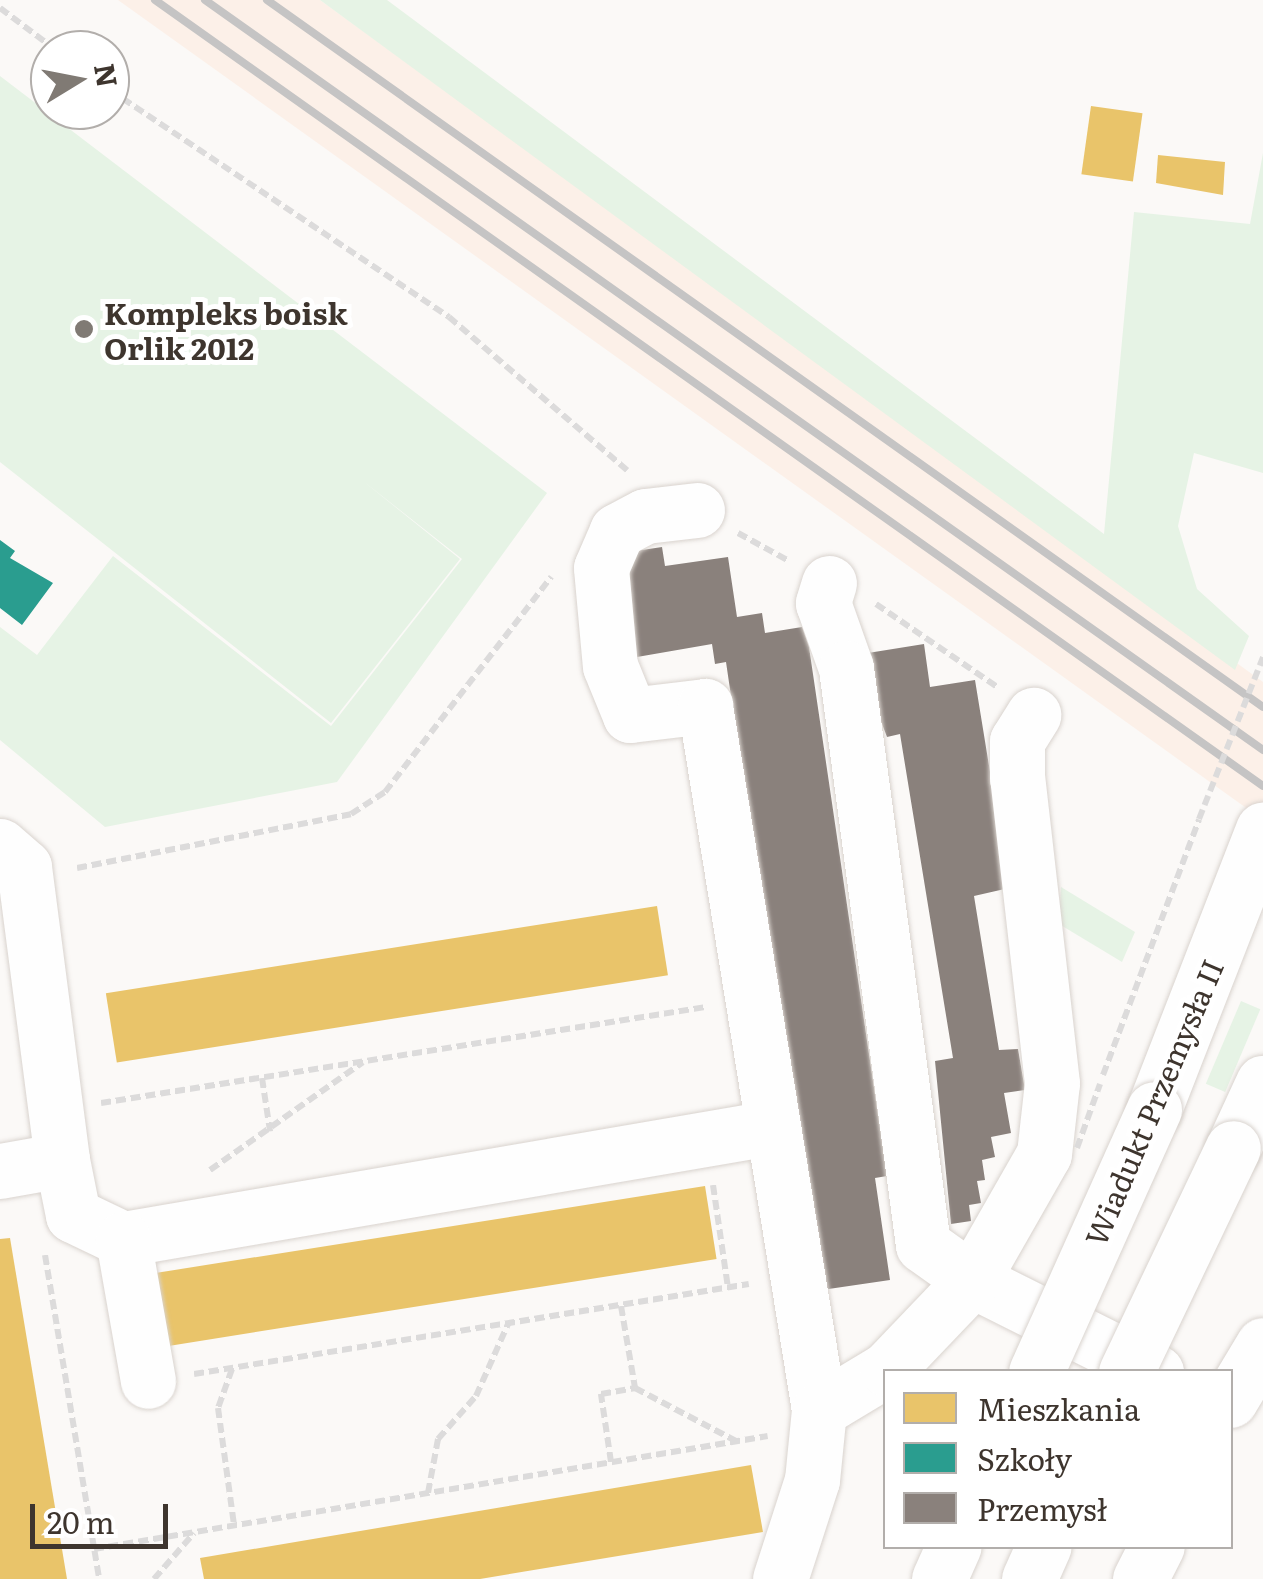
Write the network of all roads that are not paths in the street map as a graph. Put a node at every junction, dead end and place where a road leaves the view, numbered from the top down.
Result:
1 (697, 510) road end
2 (829, 583) road end
3 (1033, 715) road end
4 (1258, 843) edge
5 (0, 846) edge
6 (1263, 1083) edge
7 (752, 1131) junction
8 (59, 1135) junction
9 (0, 1171) edge
10 (144, 1236) junction
11 (972, 1280) junction
12 (1263, 1345) edge
13 (887, 1369) edge
14 (1037, 1369) edge
15 (1127, 1369) edge
16 (1150, 1369) edge
17 (883, 1372) edge
18 (148, 1381) road end
19 (1233, 1395) edge
20 (818, 1419) junction
21 (953, 1549) edge
22 (1043, 1549) edge
23 (1155, 1549) edge
24 (780, 1579) edge
25 (939, 1579) edge
26 (1029, 1579) edge
27 (1140, 1579) edge

1 - 7 main road
2 - 11 main road
3 - 11 main road
4 - 14 main road, Wiadukt Przemysła II, bridge
5 - 8 main road
6 - 15 main road, bridge
7 - 10 main road
7 - 20 main road
8 - 9 main road
8 - 10 main road
10 - 18 main road
11 - 13 main road
11 - 16 main road
12 - 19 main road
17 - 20 main road
20 - 24 main road
21 - 25 main road
22 - 26 main road
23 - 27 main road

